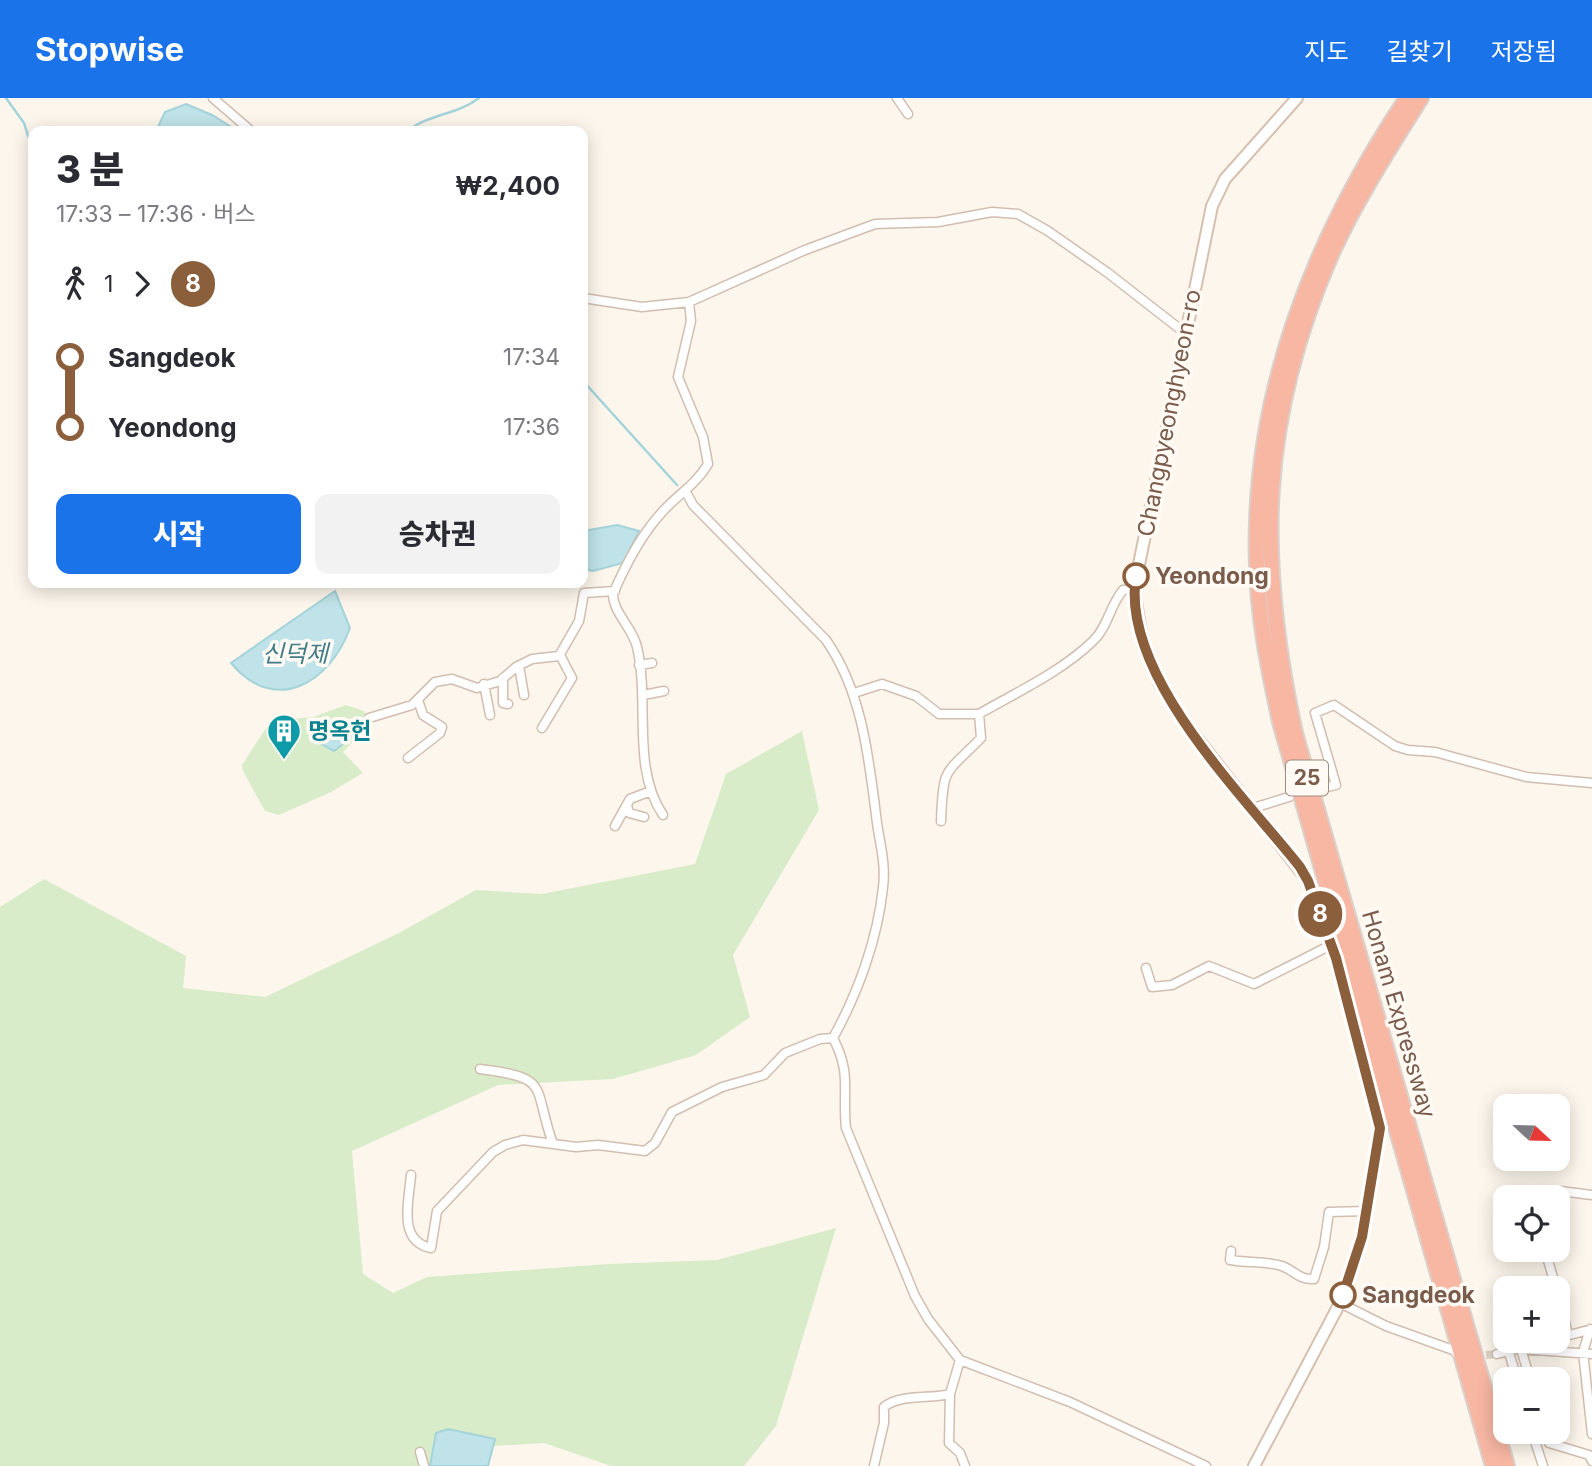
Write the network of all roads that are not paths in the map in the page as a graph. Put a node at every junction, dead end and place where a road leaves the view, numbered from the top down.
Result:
1 (213, 98) edge
2 (897, 98) edge
3 (1297, 98) edge
4 (1406, 98) edge
5 (1421, 98) edge
6 (908, 114) dead end
7 (245, 126) edge
8 (588, 299) edge
9 (689, 302) junction
10 (1185, 332) junction
11 (686, 492) junction
12 (1134, 589) junction
13 (615, 591) junction
14 (560, 655) junction
15 (652, 663) dead end
16 (639, 665) junction
17 (519, 666) junction
18 (503, 678) junction
19 (484, 684) junction
20 (664, 691) dead end
21 (854, 693) junction
22 (524, 695) dead end
23 (643, 695) junction
24 (418, 700) junction
25 (508, 704) dead end
26 (979, 713) junction
27 (490, 715) dead end
28 (369, 718) dead end
29 (542, 728) dead end
30 (408, 758) dead end
31 (1592, 783) edge
32 (1323, 788) dead end
33 (651, 791) junction
34 (1289, 797) dead end
35 (627, 805) junction
36 (1253, 808) junction
37 (663, 815) dead end
38 (644, 817) dead end
39 (941, 821) dead end
40 (615, 826) dead end
41 (1331, 945) junction
42 (1146, 968) dead end
43 (833, 1038) junction
44 (480, 1069) dead end
45 (553, 1144) junction
46 (411, 1175) dead end
47 (1570, 1192) edge
48 (1592, 1195) edge
49 (1367, 1211) junction
50 (1231, 1251) dead end
51 (1340, 1303) junction
52 (1591, 1329) edge
53 (1570, 1334) edge
54 (1509, 1353) joint
55 (1587, 1353) edge
56 (1497, 1354) tunnel mouth
57 (1461, 1357) tunnel mouth
58 (960, 1360) junction
59 (1513, 1367) edge
60 (950, 1394) junction
61 (1591, 1425) edge
62 (1592, 1434) edge
63 (1536, 1444) edge
64 (1552, 1444) edge
65 (420, 1452) dead end
66 (1592, 1461) edge
67 (424, 1466) edge
68 (874, 1466) edge
69 (965, 1466) edge
70 (1206, 1466) edge
71 (1254, 1466) edge
72 (1493, 1466) edge
73 (1507, 1466) edge
74 (1543, 1466) edge

1 - 7 street
2 - 6 street
3 - 10 main road, Changpyeonghyeon-ro
4 - 72 highway, Honam Expressway / 25
5 - 73 highway, Honam Expressway / 25
8 - 9 street
9 - 10 street
9 - 11 street
10 - 12 main road, Changpyeonghyeon-ro
11 - 13 street
11 - 21 street
12 - 26 street
12 - 36 main road, Changpyeonghyeon-ro
13 - 14 street
13 - 16 street
14 - 17 street
14 - 29 street
15 - 16 street
16 - 23 street
17 - 18 street
17 - 22 street
18 - 19 street
18 - 25 street
19 - 24 street
19 - 27 street
20 - 23 street
21 - 26 street
21 - 43 street
23 - 33 street
24 - 28 street
24 - 30 street
26 - 39 street
31 - 32 street
33 - 35 street
33 - 37 street
34 - 36 street
35 - 38 street
35 - 40 street
36 - 41 main road, Changpyeonghyeon-ro
41 - 42 street
41 - 49 main road, Changpyeonghyeon-ro
43 - 45 street
43 - 58 street
44 - 45 street
45 - 46 street
47 - 48 street
49 - 50 street
49 - 51 main road, Changpyeonghyeon-ro
51 - 57 street
51 - 71 main road, Changpyeonghyeon-ro
52 - 53 street
52 - 55 street
54 - 56 street
54 - 59 street
55 - 61 street
58 - 60 street
58 - 70 street
60 - 68 street
60 - 69 street
61 - 62 street
63 - 74 street
64 - 66 street
65 - 67 street

